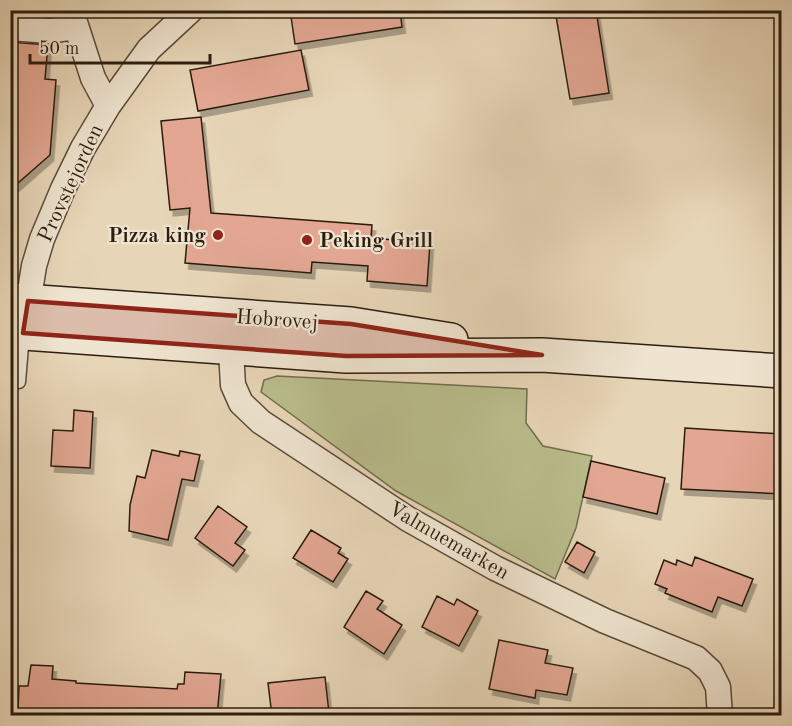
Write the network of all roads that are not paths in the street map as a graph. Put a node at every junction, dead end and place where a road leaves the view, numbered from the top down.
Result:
1 (191, 10) edge
2 (74, 19) edge
3 (10, 28) edge
4 (108, 106) junction
5 (20, 300) edge
6 (231, 315) junction
7 (17, 332) edge
8 (230, 348) junction
9 (542, 355) junction
10 (782, 371) edge
11 (19, 382) dead end
12 (720, 716) edge

1 - 4 street, Provstejorden
2 - 3 street
2 - 4 street, Provstejorden
4 - 5 street, Provstejorden
5 - 6 main road, Hobrovej
5 - 7 street, Provstejorden
6 - 8 street, Valmuemarken
6 - 9 main road, Hobrovej
7 - 8 main road, Hobrovej
7 - 11 lane
8 - 9 main road, Hobrovej
8 - 12 street, Valmuemarken
9 - 10 main road, Hobrovej

